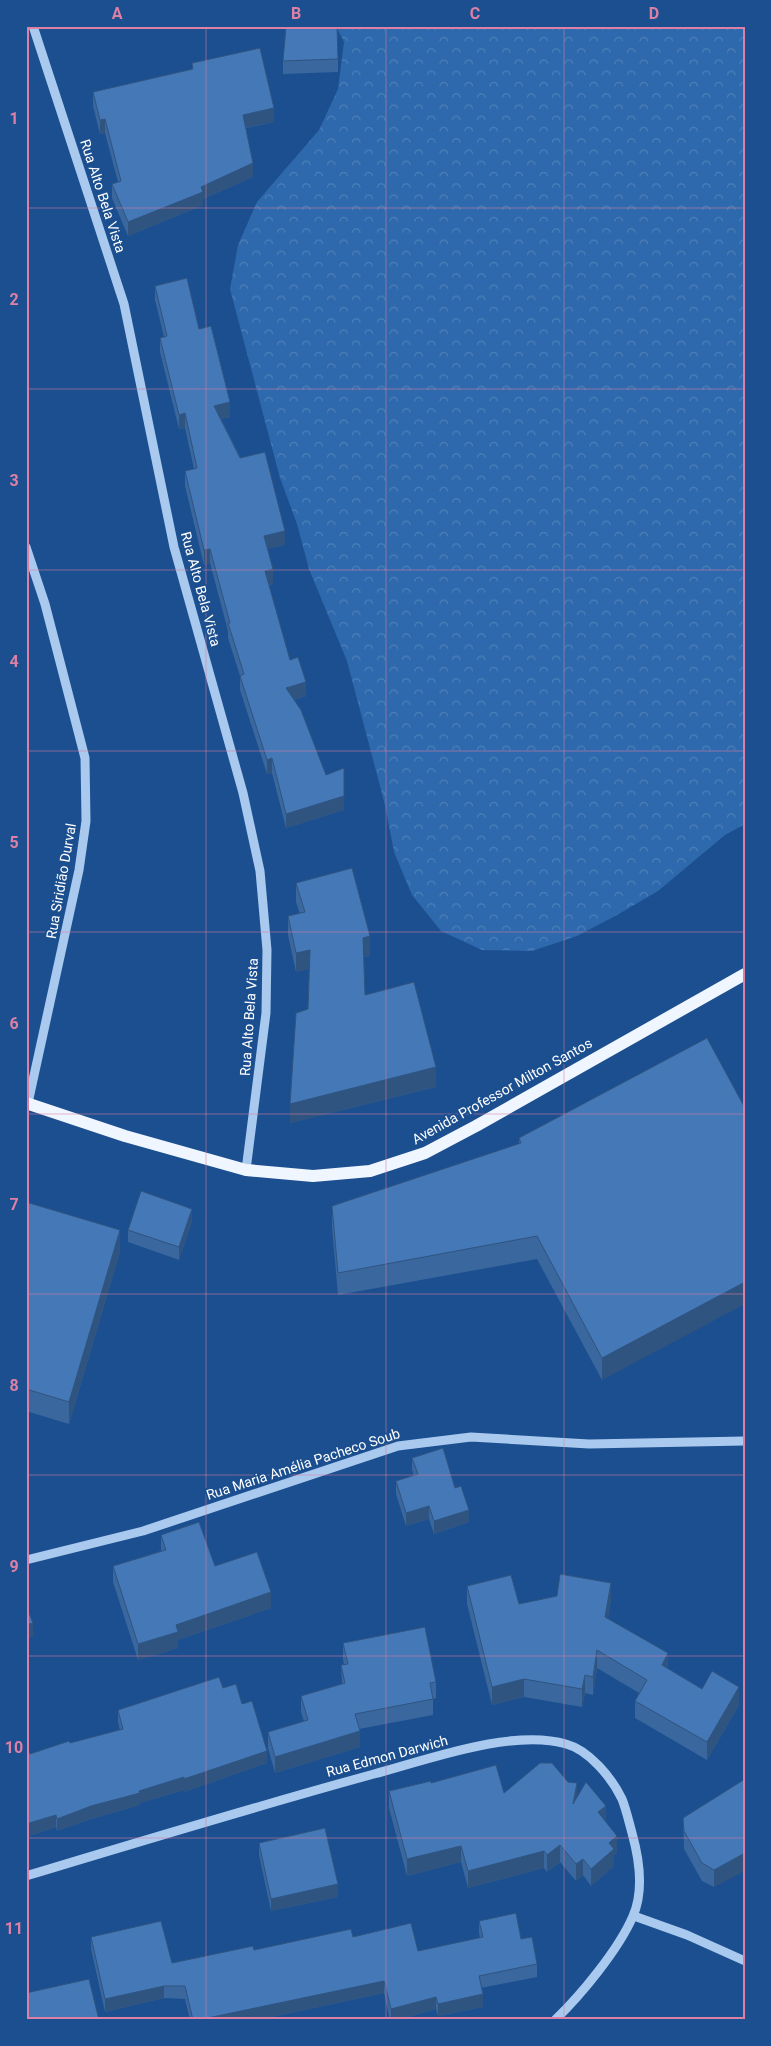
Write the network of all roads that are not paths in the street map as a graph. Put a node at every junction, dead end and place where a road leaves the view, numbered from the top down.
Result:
1 (33, 26) edge
2 (26, 547) edge
3 (745, 974) edge
4 (27, 1103) edge
5 (246, 1170) junction
6 (745, 1441) edge
7 (26, 1560) edge
8 (26, 1876) edge
9 (634, 1916) junction
10 (745, 1961) edge
11 (555, 2020) edge

1 - 5 street, Rua Alto Bela Vista
2 - 4 street, Rua Siridião Durval
3 - 5 main road, Avenida Professor Milton Santos
4 - 5 main road, Avenida Professor Milton Santos
6 - 7 street, Rua Maria Amélia Pacheco Soub
8 - 9 street, Rua Edmon Darwich
9 - 10 street
9 - 11 street

